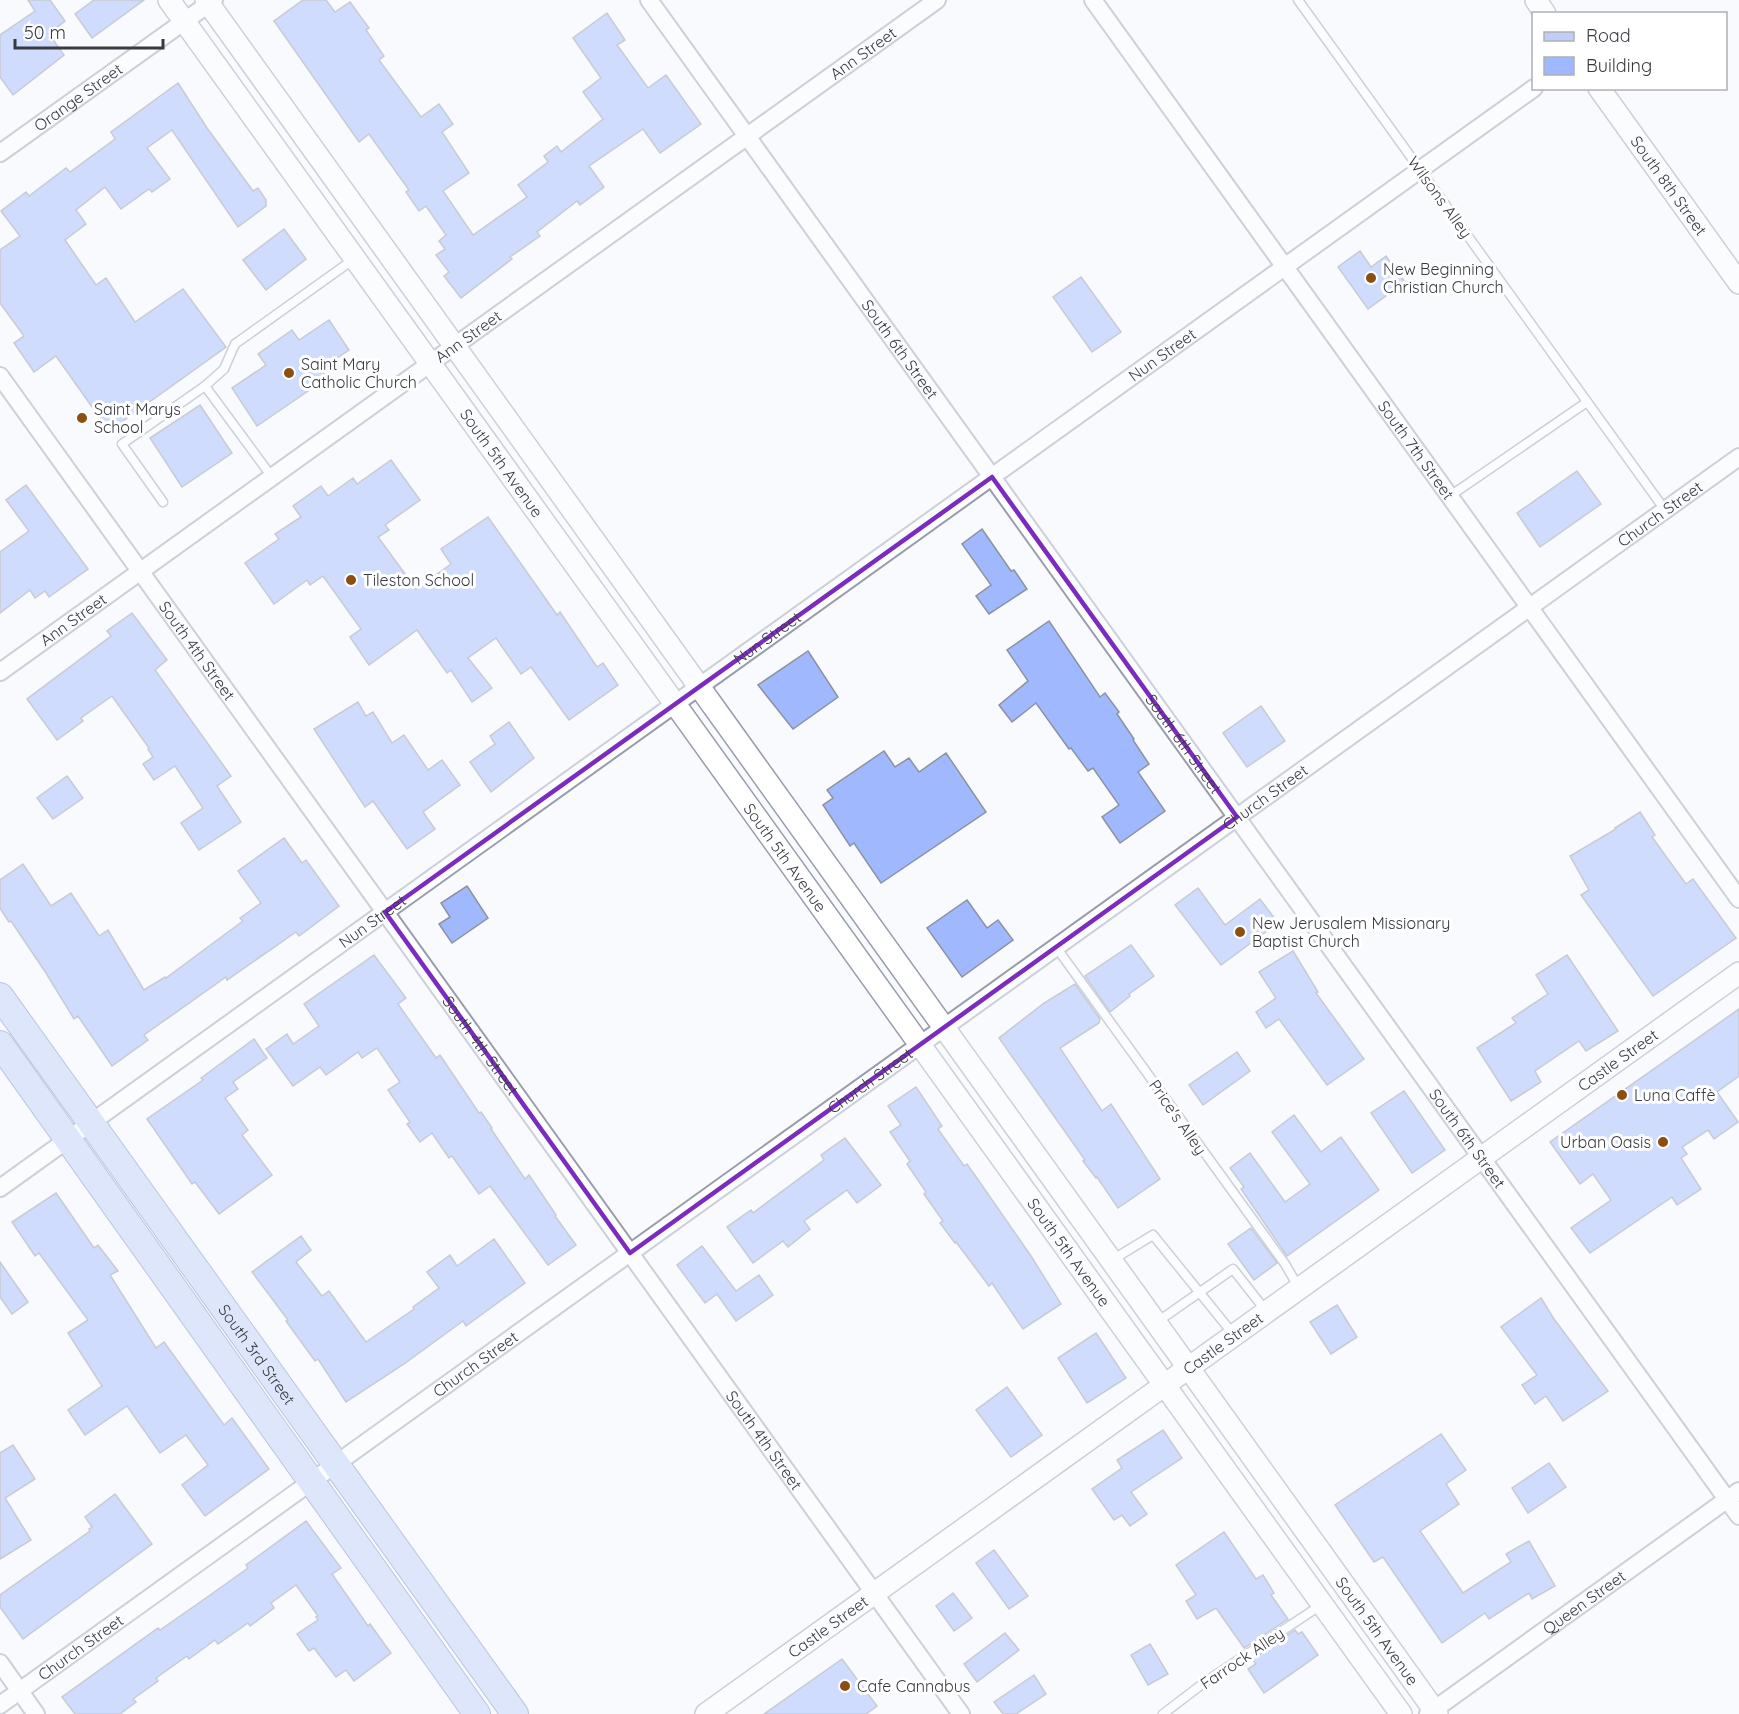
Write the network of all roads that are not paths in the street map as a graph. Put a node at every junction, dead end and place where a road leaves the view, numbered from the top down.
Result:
1 (169, 0) edge
2 (649, 0) edge
3 (937, 0) edge
4 (1094, 0) edge
5 (1298, 0) edge
6 (209, 1) edge
7 (184, 21) junction
8 (1532, 89) edge
9 (1600, 90) edge
10 (747, 136) junction
11 (0, 153) edge
12 (1420, 170) junction
13 (355, 259) junction
14 (1285, 266) junction
15 (1739, 283) edge
16 (454, 346) junction
17 (430, 364) junction
18 (0, 376) edge
19 (205, 386) junction
20 (1587, 402) junction
21 (1739, 457) edge
22 (272, 477) junction
23 (992, 477) junction
24 (1450, 496) junction
25 (163, 502) dead end
26 (1665, 510) junction
27 (140, 571) junction
28 (1530, 607) junction
29 (0, 672) edge
30 (699, 687) junction
31 (675, 704) junction
32 (1237, 817) junction
33 (1739, 899) edge
34 (385, 912) junction
35 (1056, 947) junction
36 (1739, 973) edge
37 (0, 996) edge
38 (944, 1028) junction
39 (0, 1044) edge
40 (920, 1045) junction
41 (91, 1123) junction
42 (68, 1139) junction
43 (1481, 1158) junction
44 (0, 1188) edge
45 (630, 1253) junction
46 (1112, 1260) junction
47 (1299, 1288) junction
48 (1200, 1293) junction
49 (1267, 1311) junction
50 (1156, 1323) junction
51 (1234, 1335) junction
52 (1188, 1368) junction
53 (1164, 1385) junction
54 (335, 1464) junction
55 (311, 1481) junction
56 (1733, 1495) edge
57 (1739, 1516) edge
58 (874, 1593) junction
59 (1322, 1604) junction
60 (0, 1664) edge
61 (20, 1691) junction
62 (0, 1705) edge
63 (1433, 1713) edge
64 (36, 1714) edge
65 (477, 1714) edge
66 (515, 1714) edge
67 (706, 1714) edge
68 (961, 1714) edge
69 (1163, 1714) edge
70 (1401, 1714) edge

1 - 7 street, South 5th Avenue
2 - 10 street, South 6th Street
3 - 10 street, Ann Street
4 - 14 street, South 7th Street
5 - 12 lane, Wilsons Alley
6 - 7 street, Orange Street
6 - 16 street, South 5th Avenue
7 - 11 street, Orange Street
7 - 13 street, South 5th Avenue
8 - 12 street, Nun Street
9 - 15 street, South 8th Street
10 - 16 street, Ann Street
10 - 23 street, South 6th Street
12 - 14 street, Nun Street
12 - 20 lane, Wilsons Alley
13 - 17 street, South 5th Avenue
13 - 19 lane
14 - 23 street, Nun Street
14 - 24 street, South 7th Street
16 - 17 street, Ann Street
16 - 30 street, South 5th Avenue
17 - 22 street, Ann Street
17 - 31 street, South 5th Avenue
18 - 27 street, South 4th Street
19 - 22 lane
19 - 25 lane
20 - 24 lane
20 - 26 lane, Wilsons Alley
21 - 26 street, Church Street
22 - 27 street, Ann Street
23 - 30 street, Nun Street
23 - 32 street, South 6th Street
24 - 28 street, South 7th Street
26 - 28 street, Church Street
27 - 29 street, Ann Street
27 - 34 street, South 4th Street
28 - 32 street, Church Street
28 - 33 street, South 7th Street
30 - 31 street, Nun Street
30 - 38 street, South 5th Avenue
31 - 34 street, Nun Street
31 - 40 street, South 5th Avenue
32 - 35 street, Church Street
32 - 43 street, South 6th Street
34 - 41 street, Nun Street
34 - 45 street, South 4th Street
35 - 38 street, Church Street
35 - 47 lane, Price's Alley
36 - 43 street, Castle Street
37 - 41 main road, South 3rd Street
38 - 40 street, Church Street
38 - 46 street, South 5th Avenue
39 - 42 main road, South 3rd Street
40 - 45 street, Church Street
40 - 53 street, South 5th Avenue
41 - 42 street, Nun Street
41 - 54 main road, South 3rd Street
42 - 44 street, Nun Street
42 - 55 main road, South 3rd Street
43 - 47 street, Castle Street
43 - 56 street, South 6th Street
45 - 54 street, Church Street
45 - 58 street, South 4th Street
46 - 48 lane
46 - 50 street, South 5th Avenue
47 - 49 street, Castle Street
48 - 49 lane
48 - 50 lane
48 - 51 lane
49 - 51 street, Castle Street
50 - 52 street, South 5th Avenue
51 - 52 street, Castle Street
52 - 53 street, Castle Street
52 - 63 street, South 5th Avenue
53 - 58 street, Castle Street
53 - 59 street, South 5th Avenue
54 - 55 street, Church Street
54 - 66 main road, South 3rd Street
55 - 61 street, Church Street
55 - 65 main road, South 3rd Street
56 - 57 street, South 6th Street
56 - 63 street, Queen Street
58 - 67 street, Castle Street
58 - 68 street, South 4th Street
59 - 69 lane, Farrock Alley
59 - 70 street, South 5th Avenue
60 - 61 street
61 - 62 street, Church Street
61 - 64 street

